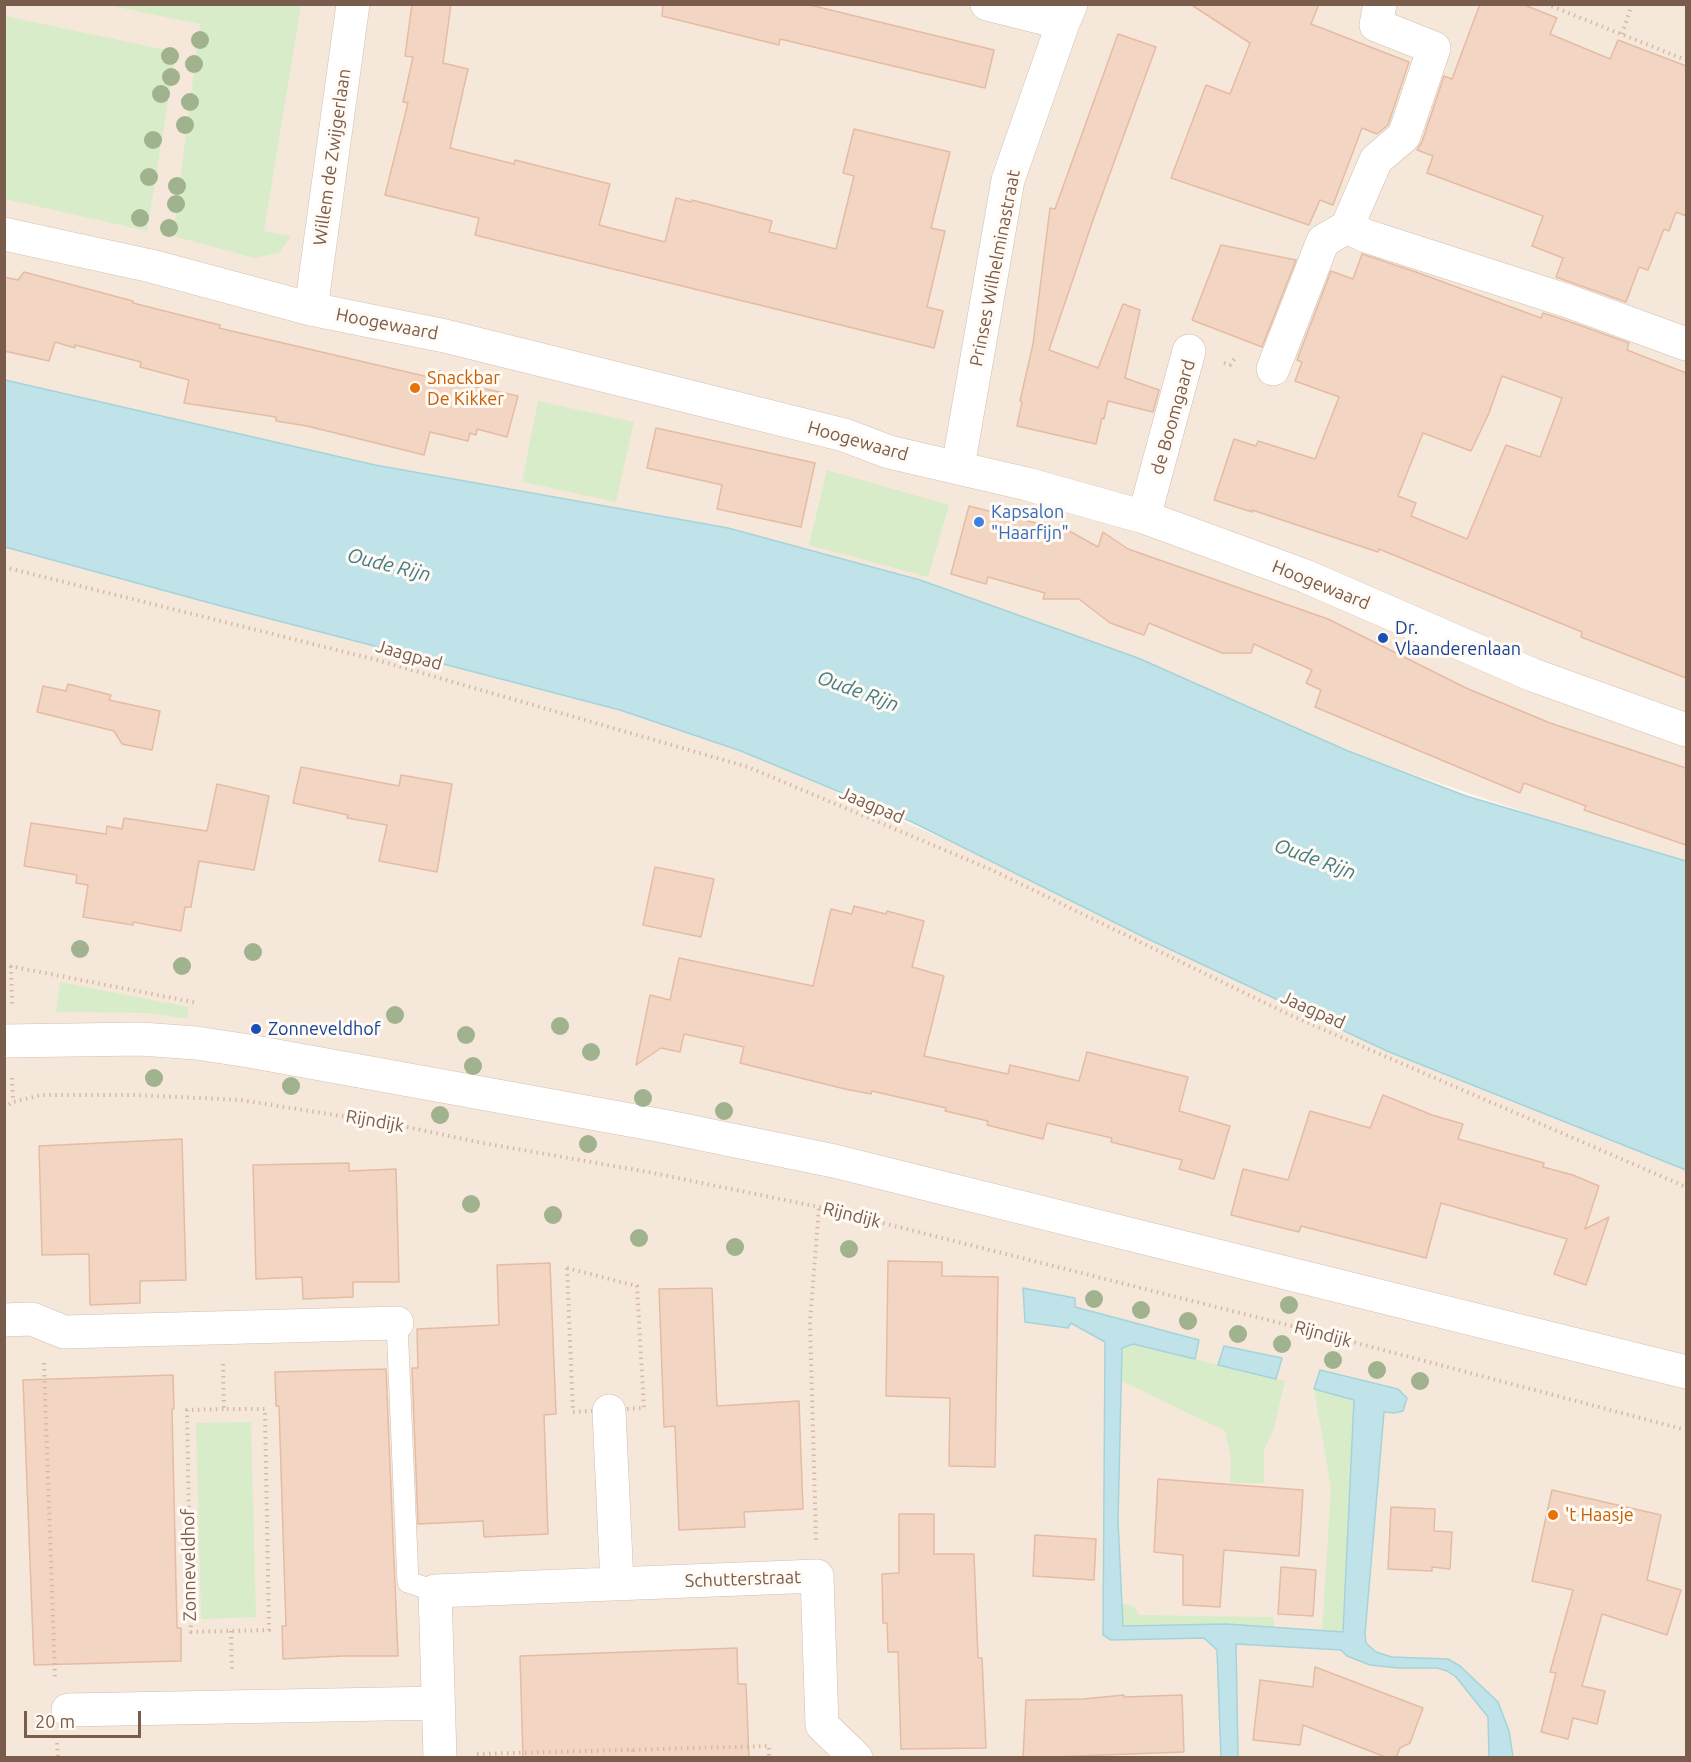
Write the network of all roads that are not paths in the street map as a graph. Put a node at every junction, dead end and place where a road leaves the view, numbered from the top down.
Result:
1 (353, 4) edge
2 (987, 4) edge
3 (1380, 4) edge
4 (1067, 14) edge
5 (1347, 227) junction
6 (4, 234) edge
7 (311, 309) junction
8 (1686, 344) edge
9 (1189, 351) road end
10 (1273, 369) road end
11 (958, 467) junction
12 (1144, 517) junction
13 (1686, 730) edge
14 (4, 1041) edge
15 (4, 1320) edge
16 (397, 1323) joint
17 (1686, 1372) edge
18 (609, 1411) road end
19 (617, 1583) junction
20 (435, 1591) junction
21 (62, 1699) road end
22 (438, 1703) junction
23 (440, 1756) edge
24 (856, 1758) edge

1 - 7 street, Willem de Zwijgerlaan
2 - 4 street
3 - 5 street
4 - 11 street, Prinses Wilhelminastraat
5 - 8 street
5 - 10 street
6 - 7 street, Hoogewaard
7 - 11 street, Hoogewaard
9 - 12 street, de Boomgaard
11 - 12 street, Hoogewaard
12 - 13 street, Hoogewaard
14 - 17 street
15 - 16 street
16 - 20 lane
18 - 19 street
19 - 20 street, Schutterstraat
19 - 24 street, Schutterstraat
20 - 22 street
21 - 22 street
22 - 23 street

